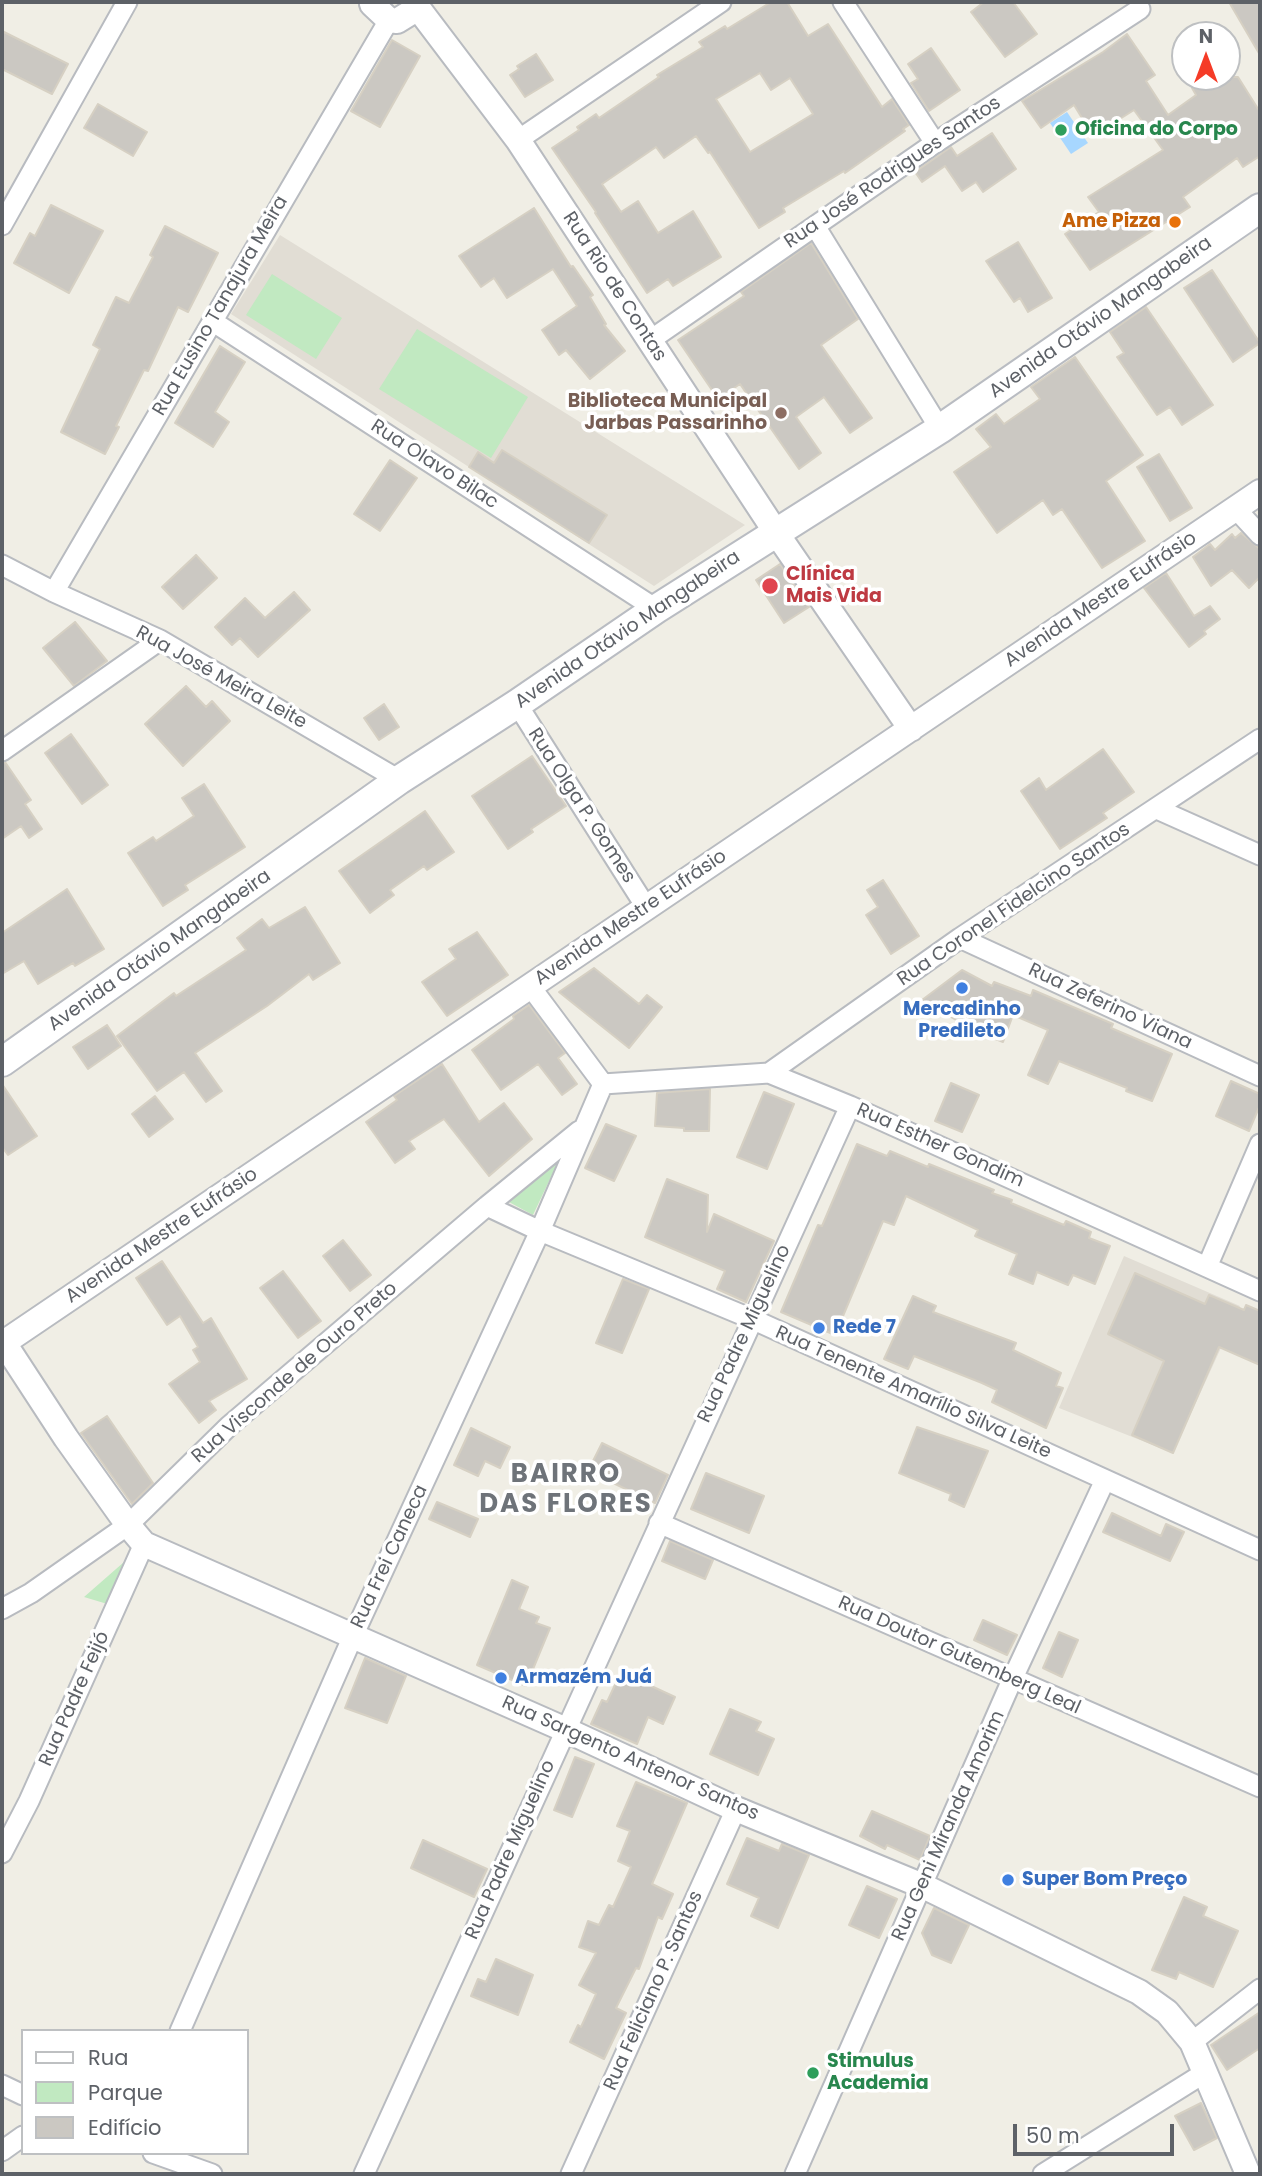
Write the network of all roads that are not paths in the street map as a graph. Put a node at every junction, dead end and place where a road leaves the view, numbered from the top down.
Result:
1 (127, 2) edge
2 (721, 2) edge
3 (843, 2) edge
4 (418, 5) edge
5 (376, 7) edge
6 (1140, 9) dead end
7 (447, 45) junction
8 (518, 140) junction
9 (935, 143) junction
10 (1260, 208) edge
11 (2, 225) edge
12 (815, 226) junction
13 (212, 321) junction
14 (649, 341) junction
15 (940, 429) junction
16 (1260, 492) edge
17 (1236, 509) junction
18 (775, 531) junction
19 (1260, 535) edge
20 (2, 565) edge
21 (54, 592) junction
22 (656, 609) junction
23 (160, 640) junction
24 (517, 704) junction
25 (911, 729) junction
26 (1260, 739) edge
27 (2, 751) edge
28 (399, 780) junction
29 (1157, 809) junction
30 (1260, 855) edge
31 (646, 907) junction
32 (960, 939) junction
33 (530, 986) junction
34 (2, 1062) edge
35 (769, 1073) junction
36 (1260, 1076) edge
37 (603, 1084) junction
38 (850, 1106) junction
39 (583, 1128) junction
40 (1260, 1144) edge
41 (487, 1206) junction
42 (540, 1231) junction
43 (1207, 1267) junction
44 (1260, 1291) edge
45 (752, 1319) junction
46 (3, 1343) edge
47 (1105, 1480) junction
48 (659, 1523) junction
49 (128, 1525) junction
50 (144, 1544) junction
51 (1260, 1550) edge
52 (2, 1609) edge
53 (354, 1636) junction
54 (1012, 1680) junction
55 (566, 1730) junction
56 (1260, 1787) edge
57 (736, 1809) junction
58 (2, 1853) edge
59 (923, 1886) junction
60 (1260, 1989) edge
61 (181, 2029) edge
62 (1192, 2042) junction
63 (1206, 2072) junction
64 (2, 2085) edge
65 (21, 2094) edge
66 (21, 2137) edge
67 (2, 2151) edge
68 (157, 2155) edge
69 (190, 2170) edge
70 (212, 2174) edge
71 (364, 2174) edge
72 (571, 2174) edge
73 (795, 2174) edge
74 (1043, 2174) edge
75 (1248, 2174) edge

1 - 11 street
2 - 8 street
3 - 9 street
4 - 5 street
4 - 7 street, Rua Rio de Contas
5 - 7 street, Rua Rio de Contas
5 - 13 street, Rua Eusino Tanajura Meira
6 - 9 street, Rua José Rodrigues Santos
7 - 8 street, Rua Rio de Contas
8 - 14 street, Rua Rio de Contas
9 - 12 street, Rua José Rodrigues Santos
10 - 15 main road, Avenida Otávio Mangabeira
12 - 14 street, Rua José Rodrigues Santos
12 - 15 street
13 - 21 street, Rua Eusino Tanajura Meira
13 - 22 street, Rua Olavo Bilac
14 - 18 street, Rua Rio de Contas
15 - 18 main road, Avenida Otávio Mangabeira
16 - 17 street, Avenida Mestre Eufrásio
17 - 19 street
17 - 25 street, Avenida Mestre Eufrásio
18 - 22 main road, Avenida Otávio Mangabeira
18 - 25 street, Rua Rio de Contas
20 - 21 street, Rua José Meira Leite
21 - 23 street, Rua José Meira Leite
22 - 24 main road, Avenida Otávio Mangabeira
23 - 27 street
23 - 28 street, Rua José Meira Leite
24 - 28 main road, Avenida Otávio Mangabeira
24 - 31 street, Rua Olga P. Gomes
25 - 31 street, Avenida Mestre Eufrásio
26 - 29 street, Rua Coronel Fidelcino Santos
28 - 34 main road, Avenida Otávio Mangabeira
29 - 30 street
29 - 32 street, Rua Coronel Fidelcino Santos
31 - 33 street, Avenida Mestre Eufrásio
32 - 35 street, Rua Coronel Fidelcino Santos
32 - 36 street, Rua Zeferino Viana
33 - 37 street
33 - 46 street, Avenida Mestre Eufrásio
35 - 37 street, Rua Esther Gondim
35 - 38 street, Rua Esther Gondim
37 - 39 street, Rua Frei Caneca
38 - 43 street, Rua Esther Gondim
38 - 45 street, Rua Padre Miguelino
39 - 41 street, Rua Visconde de Ouro Preto
39 - 42 street, Rua Frei Caneca
40 - 43 street
41 - 42 street, Rua Tenente Amarílio Silva Leite
41 - 49 street, Rua Visconde de Ouro Preto
42 - 45 street, Rua Tenente Amarílio Silva Leite
42 - 53 street, Rua Frei Caneca
43 - 44 street, Rua Esther Gondim
45 - 47 street, Rua Tenente Amarílio Silva Leite
45 - 48 street, Rua Padre Miguelino
46 - 49 street, Rua Sargento Antenor Santos
47 - 51 street, Rua Tenente Amarílio Silva Leite
47 - 54 street, Rua Geni Miranda Amorim
48 - 54 street, Rua Doutor Gutemberg Leal
48 - 55 street, Rua Padre Miguelino
49 - 50 street, Rua Sargento Antenor Santos
49 - 52 street, Rua Visconde de Ouro Preto
50 - 53 street, Rua Sargento Antenor Santos
50 - 58 street, Rua Padre Feijó
53 - 55 street, Rua Sargento Antenor Santos
53 - 61 street, Rua Frei Caneca
54 - 56 street, Rua Doutor Gutemberg Leal
54 - 59 street, Rua Geni Miranda Amorim
55 - 57 street, Rua Sargento Antenor Santos
55 - 71 street, Rua Padre Miguelino
57 - 59 street, Rua Sargento Antenor Santos
57 - 72 street, Rua Feliciano P. Santos
59 - 62 street, Rua Sargento Antenor Santos
59 - 73 street, Rua Geni Miranda Amorim
60 - 62 street
62 - 63 street, Rua Sargento Antenor Santos
63 - 74 street
63 - 75 street, Rua Sargento Antenor Santos
64 - 65 street
66 - 67 street
68 - 69 street
69 - 70 street

